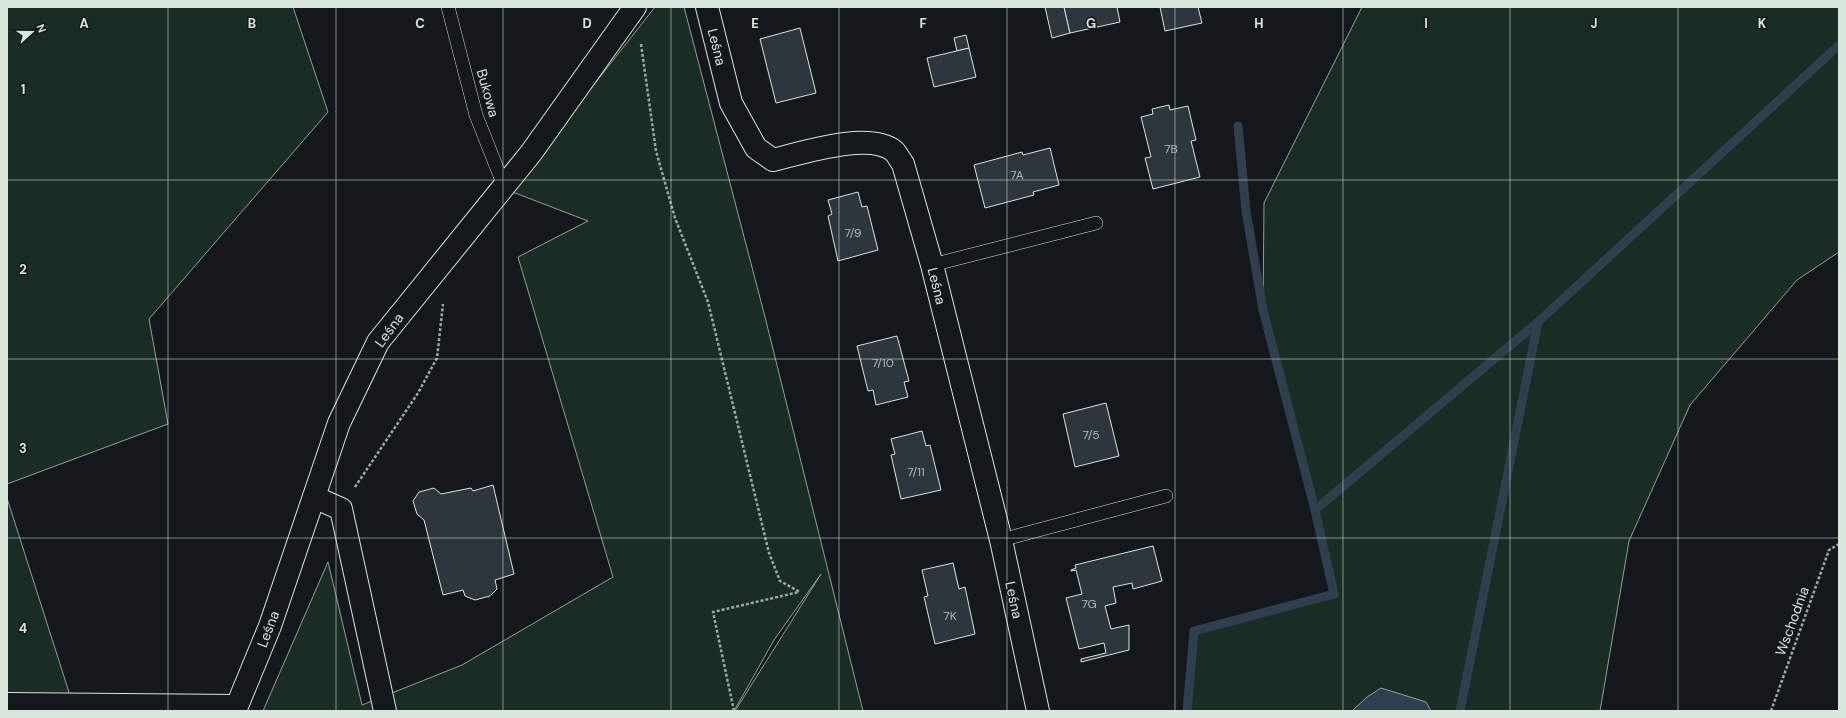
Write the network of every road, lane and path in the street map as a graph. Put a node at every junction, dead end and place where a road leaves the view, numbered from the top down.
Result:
1 (448, 7) edge
2 (635, 7) edge
3 (708, 7) edge
4 (640, 37) dead end
5 (504, 186) junction
6 (1096, 224) dead end
7 (932, 265) junction
8 (439, 267) junction
9 (1166, 496) dead end
10 (314, 497) junction
11 (340, 509) junction
12 (1001, 540) junction
13 (1839, 544) edge
14 (7, 704) edge
15 (385, 711) edge
16 (734, 711) edge
17 (1038, 711) edge
18 (1771, 711) edge

1 - 5 lane, Bukowa
2 - 5 street, Leśna
3 - 7 street, Leśna
4 - 16 path
5 - 8 street, Leśna
6 - 7 lane
7 - 12 street, Leśna
8 - 10 street, Leśna
8 - 11 path
9 - 12 lane
10 - 11 street
10 - 14 street, Leśna
11 - 15 street
12 - 17 street, Leśna
13 - 18 path, Wschodnia

